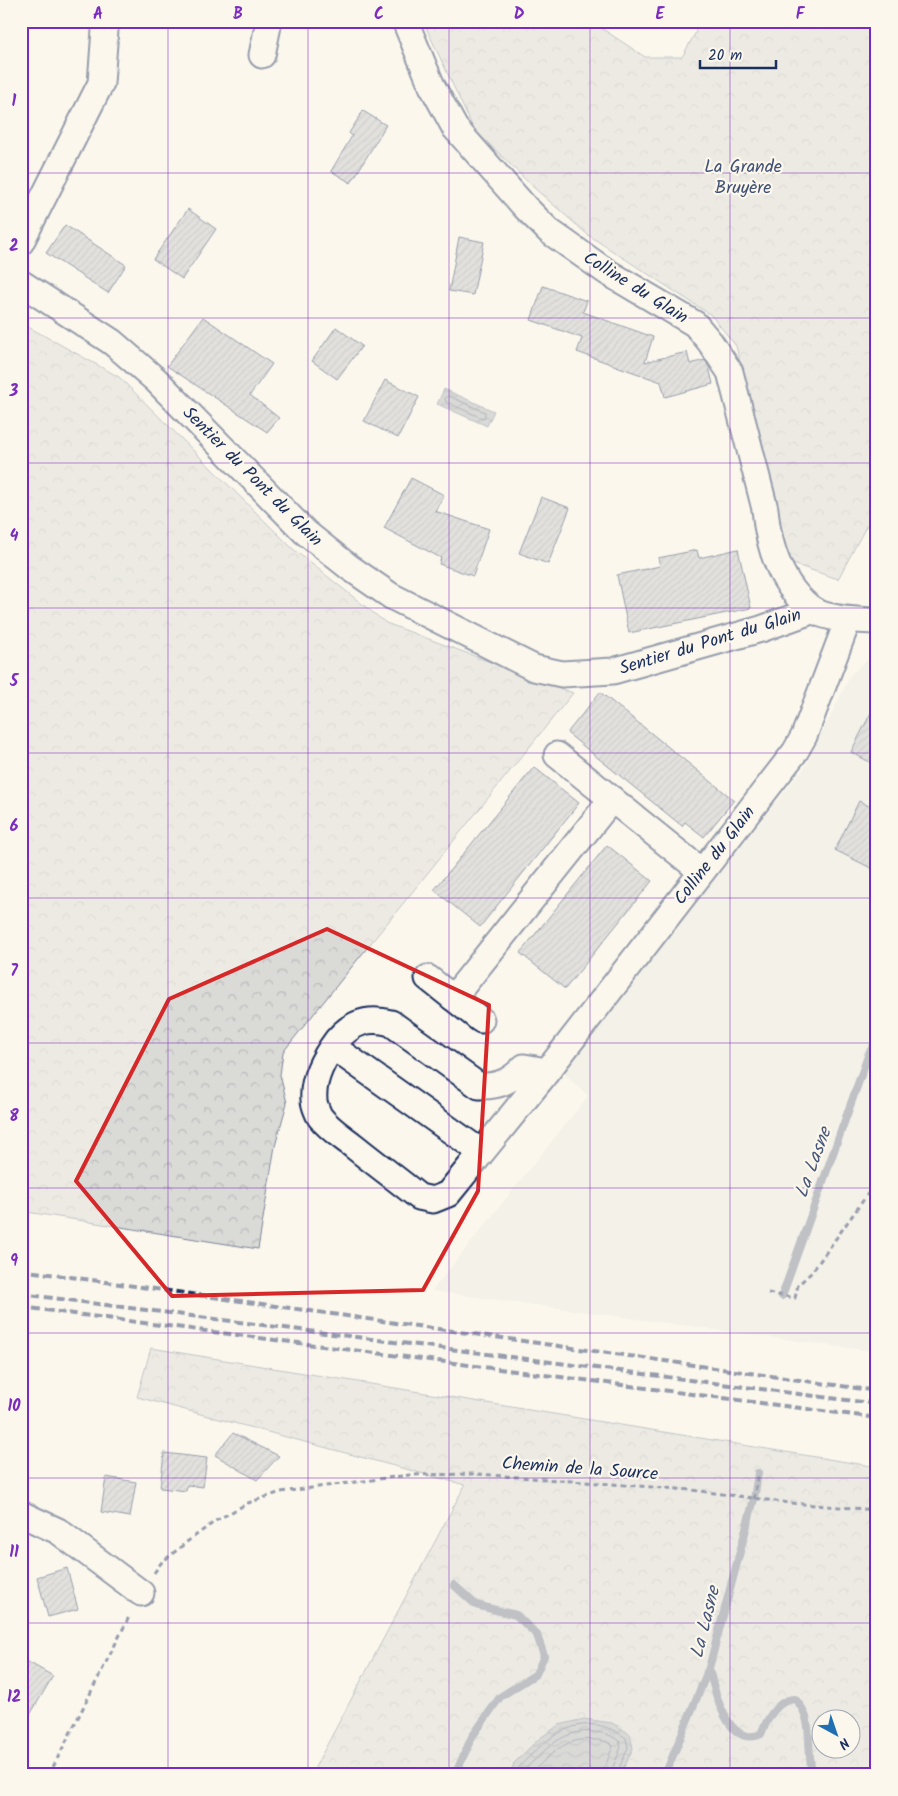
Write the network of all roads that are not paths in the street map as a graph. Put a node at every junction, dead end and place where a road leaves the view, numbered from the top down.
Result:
1 (269, 21) edge
2 (405, 21) edge
3 (105, 30) dead end
4 (262, 55) dead end
5 (21, 242) edge
6 (21, 283) edge
7 (814, 610) junction
8 (848, 620) junction
9 (877, 621) edge
10 (557, 755) dead end
11 (612, 799) junction
12 (701, 871) junction
13 (428, 978) dead end
14 (453, 998) junction
15 (481, 1020) dead end
16 (333, 1046) junction
17 (546, 1071) junction
18 (481, 1152) junction
19 (21, 1514) edge
20 (142, 1593) dead end

1 - 4 street
2 - 7 street, Colline du Glain
3 - 5 street
6 - 7 street, Sentier du Pont du Glain
7 - 8 street, Colline du Glain
8 - 9 street, Colline du Glain
8 - 12 street, Colline du Glain
10 - 11 street
11 - 12 street
11 - 14 street
12 - 17 street, Colline du Glain
13 - 14 street
14 - 15 street
16 - 17 street, Colline du Glain
16 - 18 street
16 - 18 street, Colline du Glain
17 - 18 street, Colline du Glain
19 - 20 street

